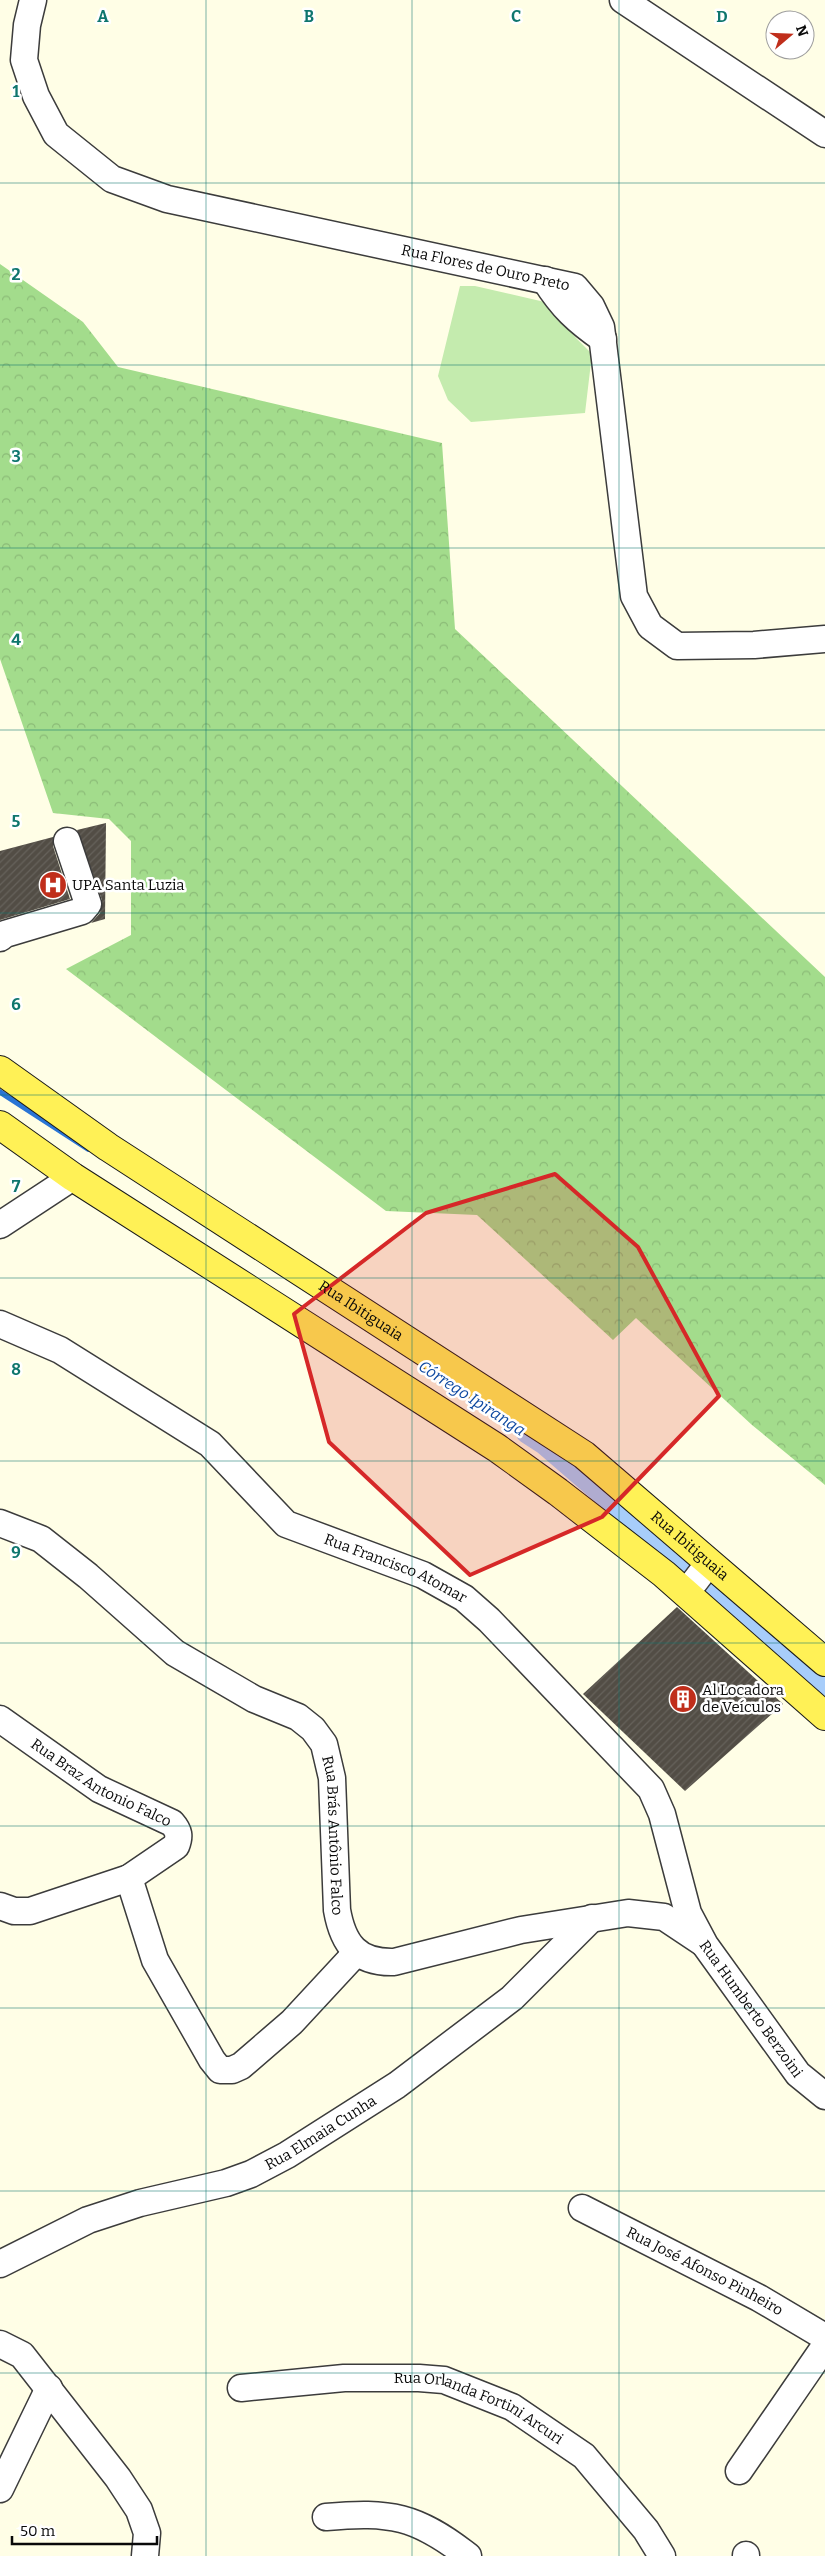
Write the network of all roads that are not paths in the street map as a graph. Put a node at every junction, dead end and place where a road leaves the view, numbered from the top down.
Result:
1 (33, 0) edge
2 (623, 0) edge
3 (825, 134) edge
4 (825, 640) edge
5 (68, 841) dead end
6 (0, 938) edge
7 (0, 1070) edge
8 (0, 1125) edge
9 (73, 1177) junction
10 (0, 1225) edge
11 (0, 1324) edge
12 (0, 1523) edge
13 (707, 1566) junction
14 (687, 1591) junction
15 (825, 1662) edge
16 (825, 1716) edge
17 (0, 1719) edge
18 (129, 1878) junction
19 (0, 1906) edge
20 (688, 1913) joint
21 (592, 1918) junction
22 (705, 1945) junction
23 (356, 1953) junction
24 (825, 2096) edge
25 (582, 2208) dead end
26 (0, 2264) edge
27 (825, 2337) edge
28 (0, 2344) edge
29 (825, 2346) edge
30 (48, 2388) junction
31 (240, 2388) dead end
32 (740, 2471) dead end
33 (0, 2489) edge
34 (326, 2517) dead end
35 (146, 2544) edge
36 (468, 2556) edge
37 (662, 2556) edge

1 - 4 street, Rua Flores de Ouro Preto
2 - 3 street
5 - 6 street
7 - 13 main road, Rua Ibitiguaia
8 - 9 main road
9 - 10 street
9 - 14 main road
11 - 20 street, Rua Francisco Atomar
12 - 23 street, Rua Brás Antônio Falco
13 - 14 street
13 - 15 main road, Rua Ibitiguaia
14 - 16 main road
17 - 18 street, Rua Braz Antonio Falco
18 - 19 street, Rua Braz Antonio Falco
18 - 23 street
20 - 22 street, Rua Humberto Berzoini
21 - 22 street
21 - 23 street
21 - 26 street, Rua Elmaia Cunha
22 - 24 street, Rua Humberto Berzoini
25 - 27 street, Rua José Afonso Pinheiro
28 - 30 street
29 - 32 street
30 - 33 street
30 - 35 street
31 - 37 street, Rua Orlanda Fortini Arcuri
34 - 36 street

